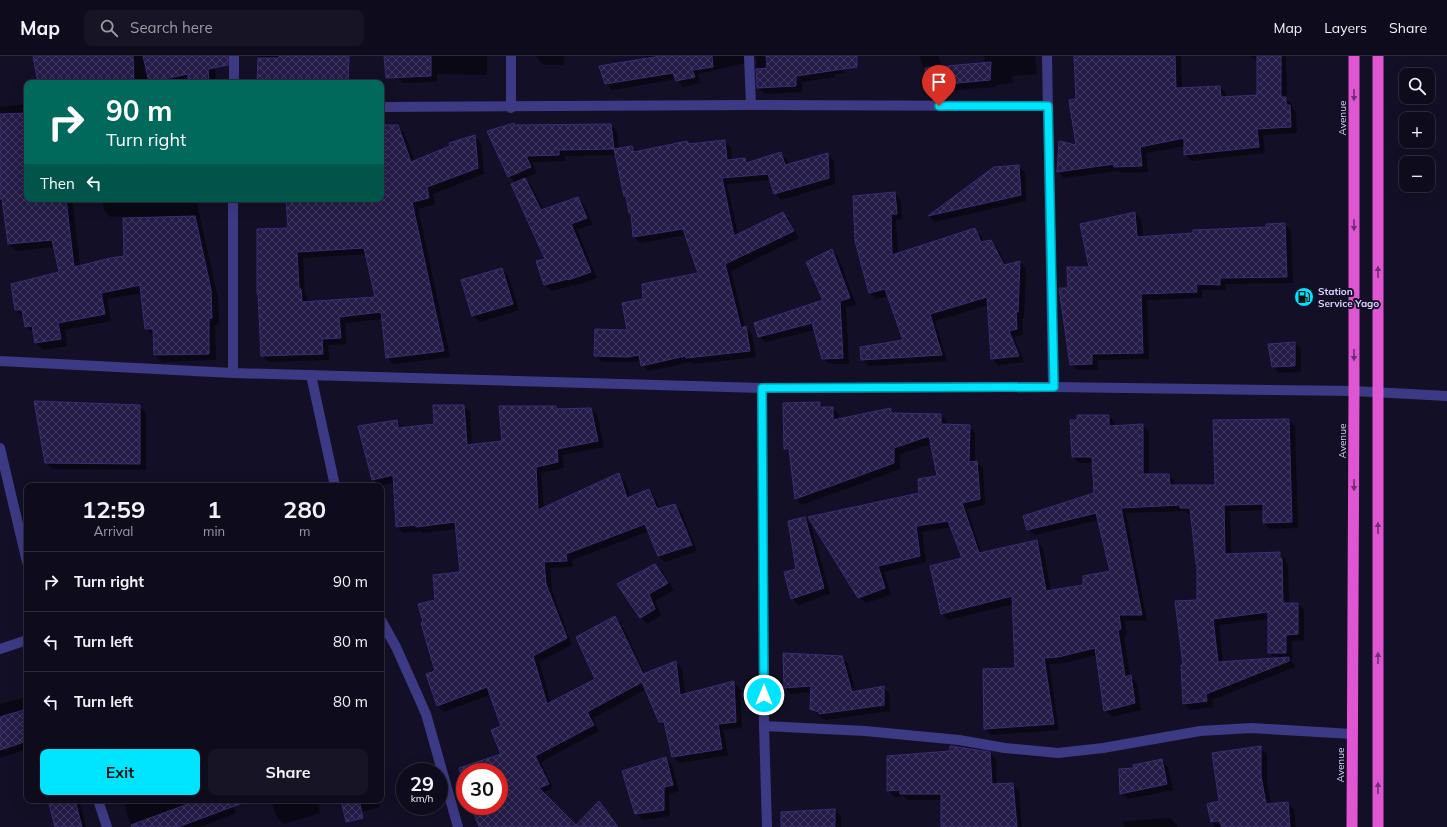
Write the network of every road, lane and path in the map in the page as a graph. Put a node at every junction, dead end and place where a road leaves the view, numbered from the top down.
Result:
1 (234, 56) edge
2 (511, 56) edge
3 (749, 56) edge
4 (1047, 56) edge
5 (1354, 56) edge
6 (1378, 56) edge
7 (234, 80) edge
8 (751, 105) junction
9 (1048, 106) junction
10 (384, 108) edge
11 (511, 108) junction
12 (233, 202) edge
13 (0, 361) edge
14 (234, 373) junction
15 (311, 375) junction
16 (1054, 387) junction
17 (762, 388) junction
18 (1354, 391) junction
19 (1378, 392) junction
20 (1447, 396) edge
21 (0, 448) edge
22 (334, 483) edge
23 (24, 549) edge
24 (384, 625) edge
25 (24, 641) edge
26 (0, 649) edge
27 (764, 726) junction
28 (1352, 734) junction
29 (99, 803) edge
30 (106, 827) edge
31 (458, 827) edge
32 (767, 827) edge
33 (1352, 827) edge
34 (1378, 827) edge

1 - 7 street
2 - 11 street
3 - 8 street
4 - 9 street
5 -> 18 highway, Avenue
19 -> 6 highway
8 - 9 street
8 - 11 street
9 - 16 street
10 - 11 street
12 - 14 street
13 - 14 street
14 - 15 street
15 - 17 street
15 - 22 street
16 - 17 street
16 - 18 street
17 - 27 street
18 - 19 street
18 -> 28 highway, Avenue
19 - 20 street
34 -> 19 highway
21 - 23 street
24 - 31 street
25 - 26 street
27 - 28 street
27 - 32 street
28 - 33 highway, Avenue
29 - 30 street

